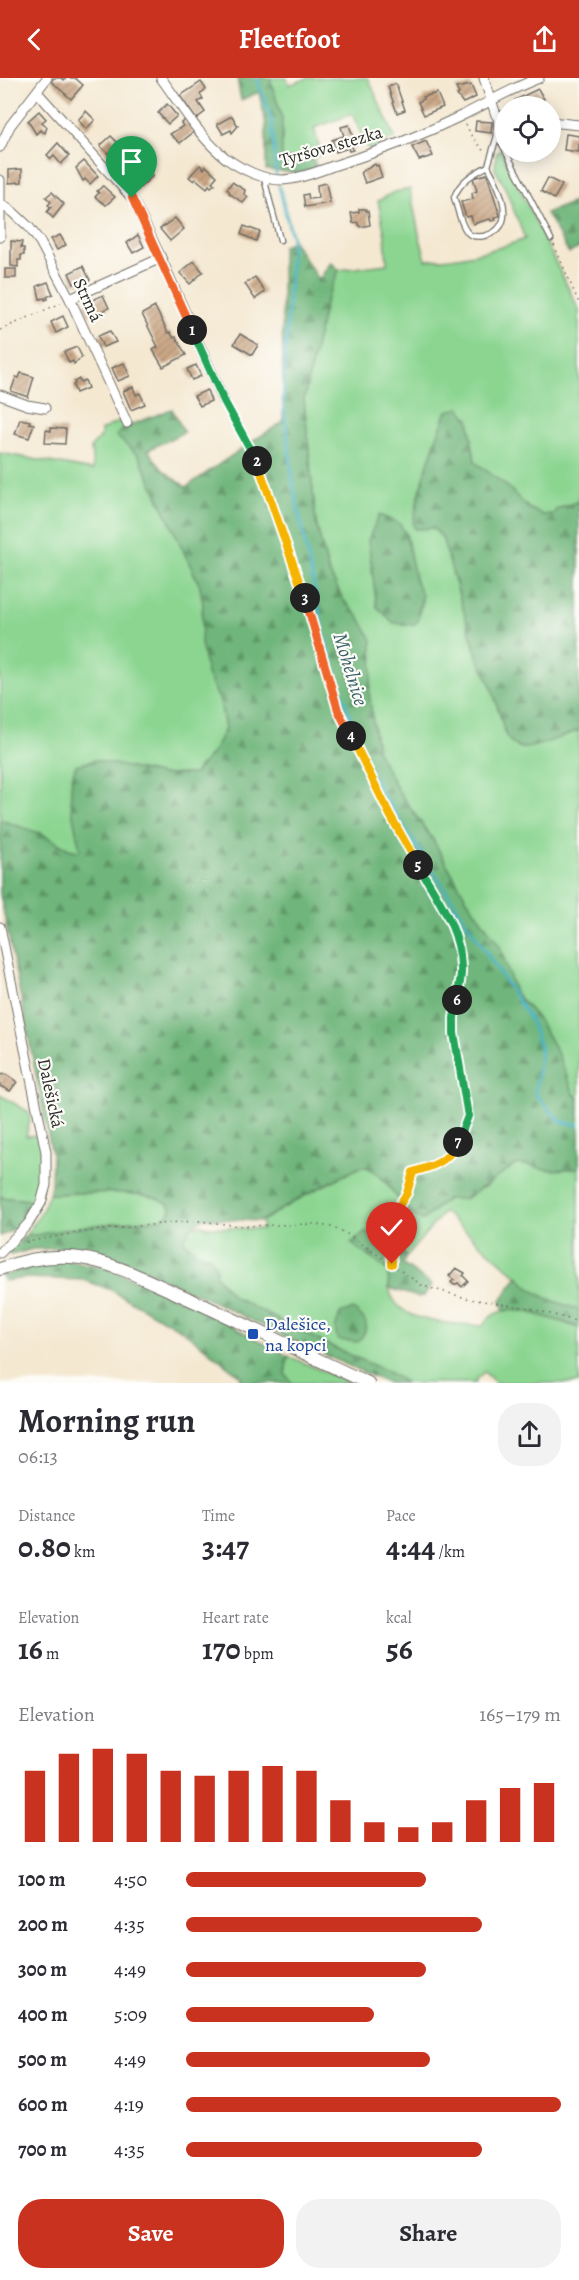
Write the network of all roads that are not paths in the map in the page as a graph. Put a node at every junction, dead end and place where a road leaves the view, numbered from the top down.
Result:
1 (47, 78) edge
2 (161, 78) edge
3 (484, 78) edge
4 (539, 78) edge
5 (37, 92) junction
6 (490, 100) junction
7 (495, 107) edge
8 (561, 123) edge
9 (579, 125) edge
10 (495, 143) edge
11 (0, 147) edge
12 (512, 162) edge
13 (488, 165) junction
14 (263, 176) junction
15 (0, 180) edge
16 (2, 204) junction
17 (0, 237) edge
18 (551, 239) road end
19 (280, 240) dead end
20 (161, 258) junction
21 (70, 299) junction
22 (0, 395) edge
23 (224, 401) road end
24 (45, 408) dead end
25 (127, 423) dead end
26 (0, 927) edge
27 (0, 1253) edge
28 (0, 1269) edge
29 (368, 1383) edge

1 - 5 street
2 - 14 street, Tyršova stezka
3 - 6 street
4 - 6 street, Tyršova stezka
5 - 11 street
5 - 20 street
6 - 7 street
6 - 14 street, Tyršova stezka
8 - 9 street
10 - 13 lane
12 - 18 lane
13 - 13 lane
14 - 19 lane
15 - 16 street
16 - 17 street
16 - 21 street, Strmá
20 - 21 street
20 - 23 street
21 - 25 street, Strmá
22 - 24 street
26 - 27 street, Dalešická
28 - 29 street

